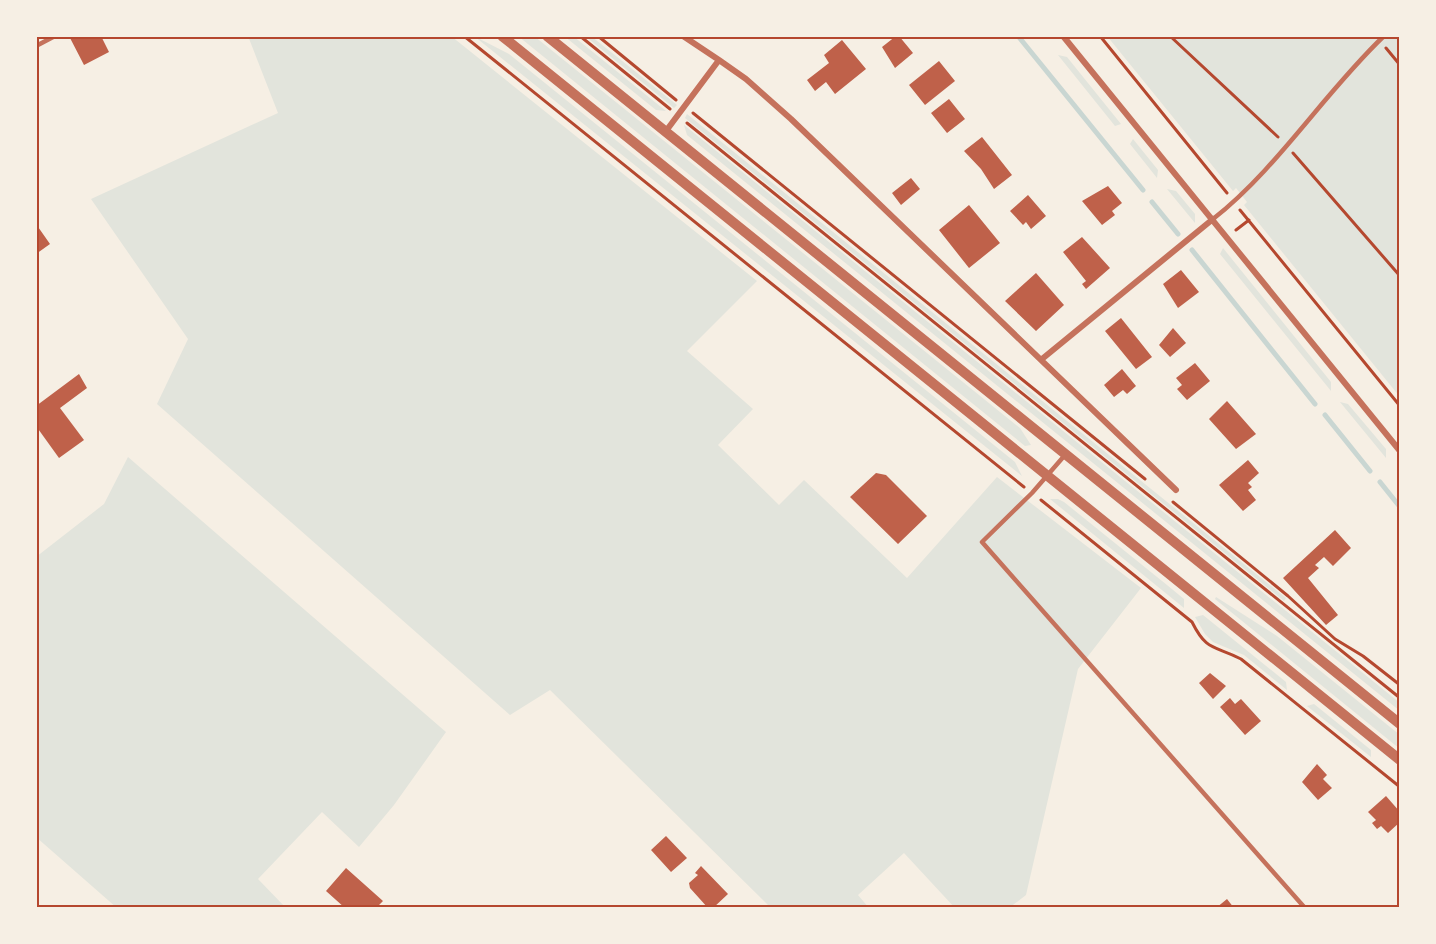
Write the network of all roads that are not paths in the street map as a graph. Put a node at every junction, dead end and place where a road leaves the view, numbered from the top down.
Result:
1 (55, 36) edge
2 (502, 36) edge
3 (547, 36) edge
4 (683, 36) edge
5 (1063, 36) edge
6 (1384, 36) edge
7 (36, 46) edge
8 (719, 60) junction
9 (666, 131) junction
10 (1213, 219) junction
11 (1042, 359) junction
12 (1400, 452) edge
13 (1065, 454) junction
14 (1047, 476) junction
15 (1176, 490) dead end
16 (1400, 724) edge
17 (1400, 760) edge
18 (1305, 908) edge

1 - 7 lane
2 - 14 street
3 - 9 street
4 - 8 street
5 - 10 street
6 - 10 lane
8 - 9 street
8 - 11 street
9 - 13 street
10 - 11 street
10 - 12 street
11 - 15 street
13 - 14 lane
13 - 16 street
14 - 17 street
14 - 18 lane

